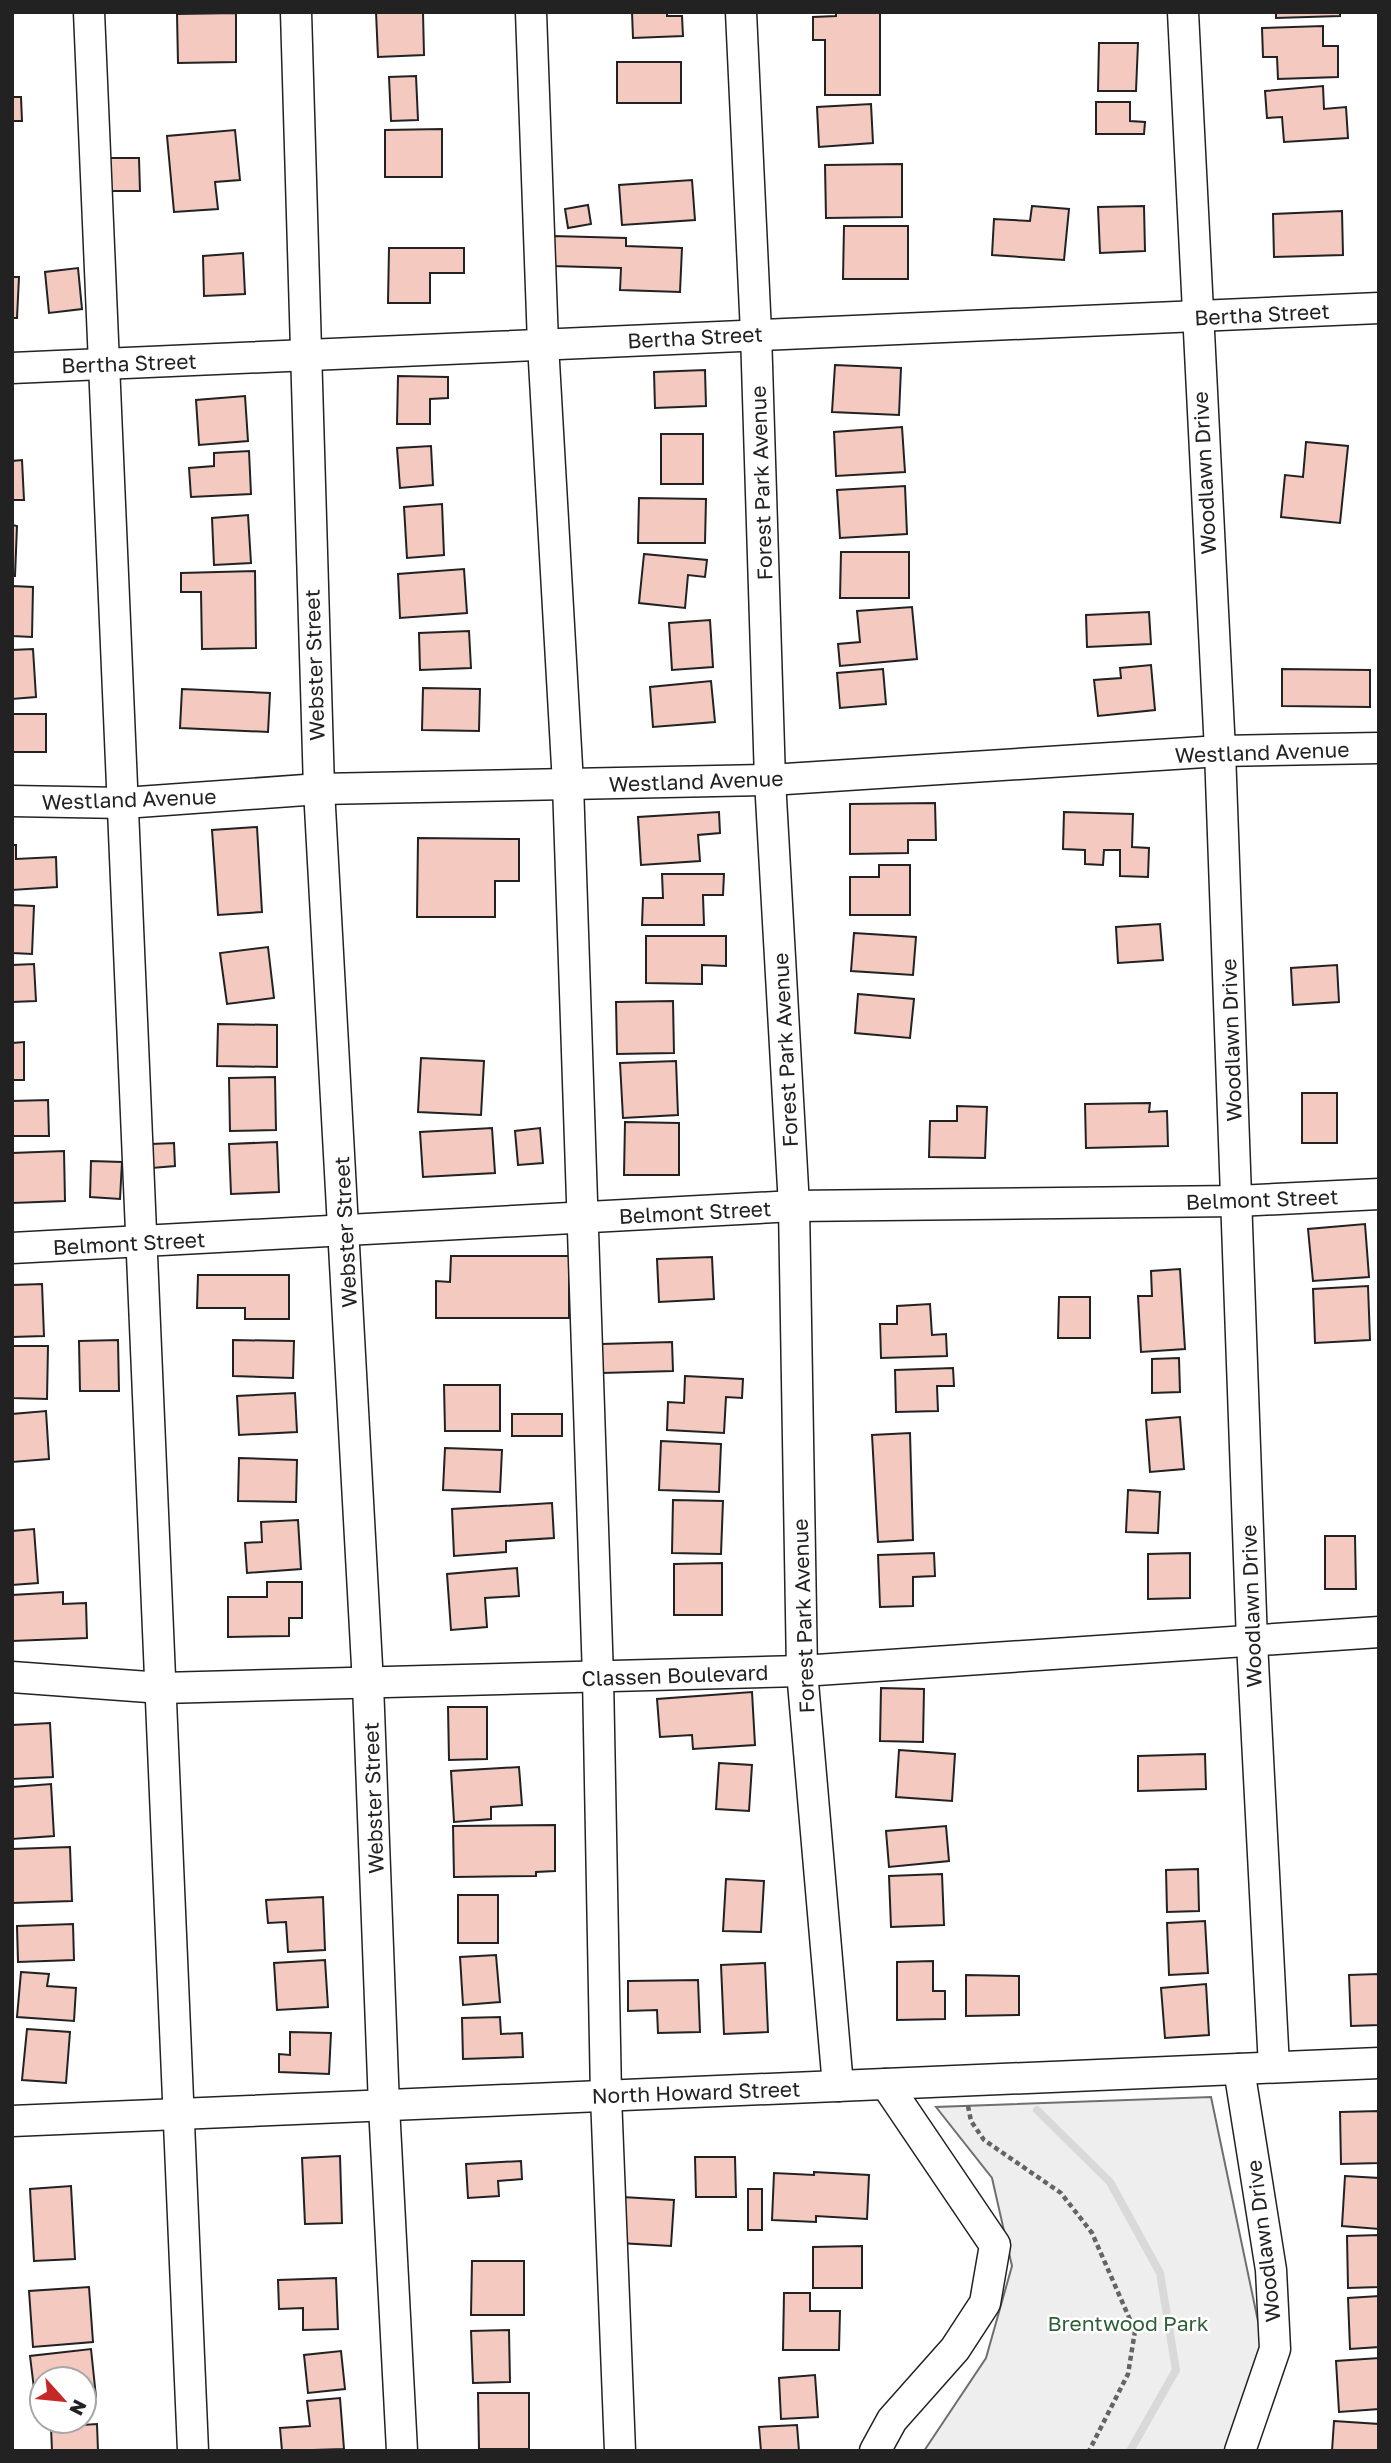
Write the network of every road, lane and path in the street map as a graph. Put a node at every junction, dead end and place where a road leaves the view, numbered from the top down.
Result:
1 (89, 12) edge
2 (296, 12) edge
3 (531, 12) edge
4 (741, 12) edge
5 (1183, 12) edge
6 (1379, 308) edge
7 (1196, 317) junction
8 (756, 333) junction
9 (543, 344) junction
10 (304, 356) junction
11 (103, 365) junction
12 (12, 368) edge
13 (1379, 748) edge
14 (1220, 751) junction
15 (770, 780) junction
16 (568, 784) junction
17 (319, 789) junction
18 (12, 801) edge
19 (124, 803) junction
20 (1379, 1194) edge
21 (1237, 1201) junction
22 (794, 1206) junction
23 (582, 1219) junction
24 (345, 1232) junction
25 (141, 1242) junction
26 (12, 1248) edge
27 (1379, 1632) edge
28 (1252, 1642) junction
29 (802, 1671) junction
30 (12, 1676) edge
31 (598, 1677) junction
32 (368, 1684) junction
33 (162, 1688) junction
34 (1379, 2063) edge
35 (1274, 2067) junction
36 (1239, 2069) junction
37 (964, 2081) junction
38 (886, 2084) junction
39 (838, 2086) junction
40 (606, 2096) junction
41 (384, 2105) junction
42 (179, 2114) junction
43 (12, 2121) edge
44 (193, 2451) edge
45 (402, 2451) edge
46 (620, 2451) edge
47 (875, 2451) edge
48 (1089, 2451) edge
49 (1240, 2451) edge

1 - 11 street
2 - 10 street, Webster Street
3 - 9 street
4 - 8 street, Forest Park Avenue
5 - 7 street, Woodlawn Drive
6 - 7 street, Bertha Street
7 - 8 street, Bertha Street
7 - 14 street, Woodlawn Drive
8 - 9 street, Bertha Street
8 - 15 street, Forest Park Avenue
9 - 10 street, Bertha Street
9 - 16 street
10 - 11 street, Bertha Street
10 - 17 street, Webster Street
11 - 12 street, Bertha Street
11 - 19 street
13 - 14 street, Westland Avenue
14 - 15 street, Westland Avenue
14 - 21 street, Woodlawn Drive
15 - 16 street, Westland Avenue
15 - 22 street, Forest Park Avenue
16 - 17 street, Westland Avenue
16 - 23 street
17 - 19 street, Westland Avenue
17 - 24 street, Webster Street
18 - 19 street, Westland Avenue
19 - 25 street
20 - 21 street, Belmont Street
21 - 22 street, Belmont Street
21 - 28 street, Woodlawn Drive
22 - 23 street, Belmont Street
22 - 29 street, Forest Park Avenue
23 - 24 street, Belmont Street
23 - 31 street
24 - 25 street, Belmont Street
24 - 32 street, Webster Street
25 - 26 street, Belmont Street
25 - 33 street
27 - 28 street, Classen Boulevard
28 - 29 street, Classen Boulevard
28 - 35 street, Woodlawn Drive
29 - 31 street, Classen Boulevard
29 - 39 street, Forest Park Avenue
30 - 33 street, Classen Boulevard
31 - 32 street, Classen Boulevard
31 - 40 street
32 - 33 street, Classen Boulevard
32 - 41 street, Webster Street
33 - 42 street
34 - 35 street, North Howard Street
35 - 36 street, North Howard Street
36 - 37 street, North Howard Street
36 - 49 street, Woodlawn Drive
37 - 38 street, North Howard Street
37 - 48 path
38 - 39 street, North Howard Street
38 - 47 street
39 - 40 street, North Howard Street
40 - 41 street, North Howard Street
40 - 46 street
41 - 42 street, North Howard Street
41 - 45 street, Webster Street
42 - 43 street, North Howard Street
42 - 44 street

